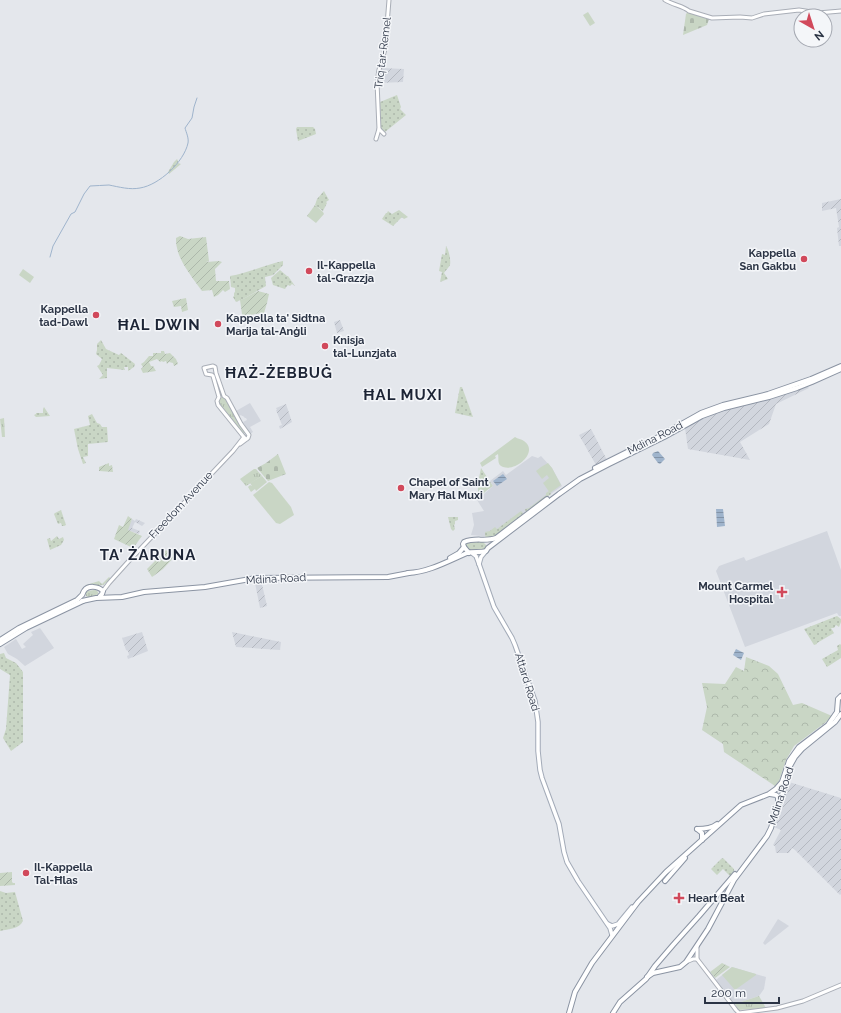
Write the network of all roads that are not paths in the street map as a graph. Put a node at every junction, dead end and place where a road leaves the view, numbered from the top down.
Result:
1 (389, 0) edge
2 (665, 0) edge
3 (841, 11) edge
4 (379, 129) junction
5 (384, 134) dead end
6 (376, 139) dead end
7 (841, 366) edge
8 (841, 369) edge
9 (224, 396) junction
10 (219, 397) junction
11 (245, 437) junction
12 (485, 540) junction
13 (464, 547) junction
14 (487, 549) junction
15 (471, 553) junction
16 (480, 564) junction
17 (408, 573) junction
18 (109, 583) junction
19 (98, 587) junction
20 (144, 592) junction
21 (102, 593) junction
22 (82, 595) junction
23 (111, 598) junction
24 (87, 599) junction
25 (82, 601) junction
26 (0, 641) edge
27 (841, 696) edge
28 (838, 700) junction
29 (841, 705) edge
30 (841, 714) edge
31 (769, 794) junction
32 (776, 811) junction
33 (732, 813) junction
34 (713, 831) junction
35 (702, 840) junction
36 (747, 861) junction
37 (665, 881) dead end
38 (638, 902) junction
39 (605, 922) junction
40 (612, 935) junction
41 (697, 945) junction
42 (698, 960) junction
43 (686, 962) junction
44 (646, 978) junction
45 (841, 985) edge
46 (763, 1010) junction
47 (569, 1013) edge
48 (613, 1013) edge
49 (755, 1013) edge

1 - 4 street, Triq tar-Remel
2 - 3 street
4 - 5 street
4 - 6 street, Triq tar-Remel
7 - 12 highway, Mdina Road
8 - 14 highway, Mdina Road
9 - 10 street
9 - 10 street
9 - 11 street
10 - 11 street
11 - 18 street, Freedom Avenue
12 - 13 highway, Mdina Road
12 - 14 highway
13 - 15 highway
13 - 17 highway, Mdina Road
14 - 15 highway, Mdina Road
14 - 16 main road
15 - 16 main road, Attard Road
15 - 17 highway, Mdina Road
16 - 39 main road, Attard Road
17 - 20 highway, Mdina Road
18 - 19 street, Freedom Avenue
18 - 21 street, Freedom Avenue
19 - 21 highway, Mdina Road
19 - 22 highway, Mdina Road
20 - 21 highway, Mdina Road
20 - 23 highway, Mdina Road
21 - 23 highway, Mdina Road
21 - 24 highway, Mdina Road
22 - 24 highway
22 - 26 highway, Mdina Road
23 - 25 highway, Mdina Road
24 - 25 highway, Mdina Road
25 - 26 highway, Mdina Road
27 - 28 highway, Mdina Road
28 - 29 highway
28 - 31 highway, Mdina Road
30 - 32 highway, Mdina Road
31 - 32 highway
31 - 33 highway
32 - 36 highway, Mdina Road
33 - 34 highway
33 - 35 highway
34 - 35 highway
34 - 37 highway
35 - 38 highway
36 - 41 highway, Mdina Road
36 - 44 highway
38 - 39 main road
38 - 40 highway
39 - 40 main road, Attard Road
40 - 47 highway
41 - 42 street
41 - 43 highway, Mdina Road
42 - 43 street
42 - 46 street
43 - 44 highway, Mdina Road
44 - 48 highway
45 - 46 street
46 - 49 street

